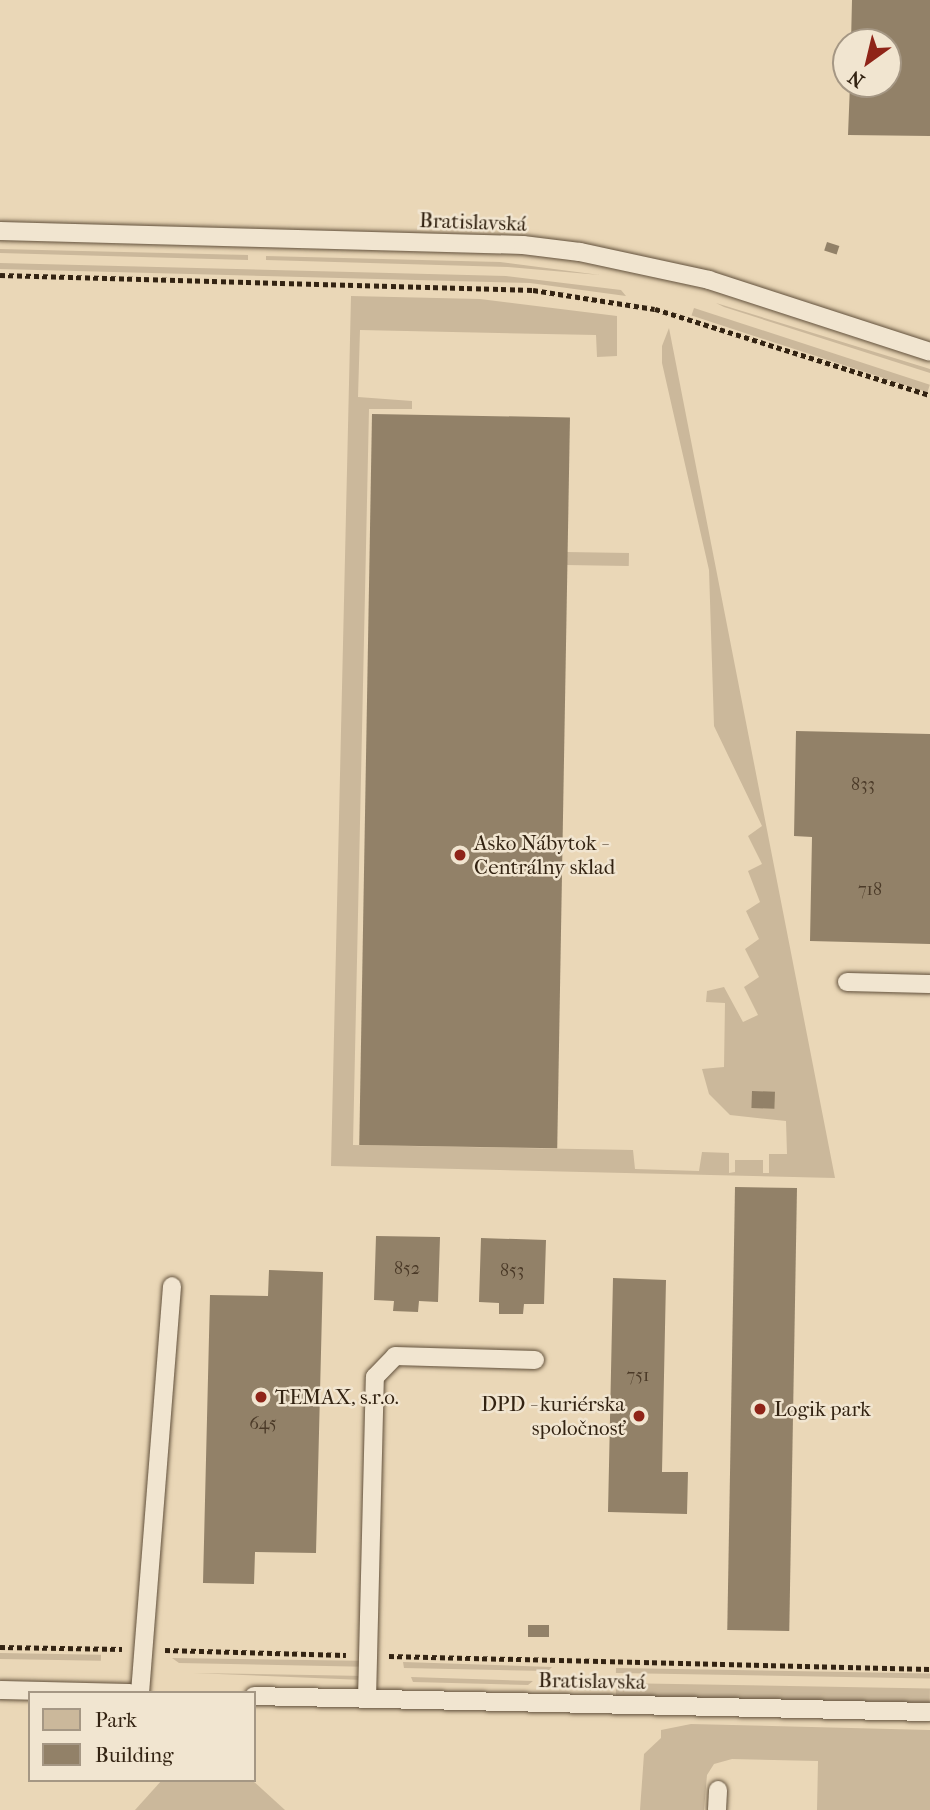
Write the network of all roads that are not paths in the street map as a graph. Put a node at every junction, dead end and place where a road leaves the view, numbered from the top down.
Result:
1 (0, 231) edge
2 (930, 352) edge
3 (847, 982) dead end
4 (930, 984) edge
5 (172, 1286) dead end
6 (535, 1360) dead end
7 (0, 1690) edge
8 (43, 1691) edge
9 (140, 1691) edge
10 (256, 1696) edge
11 (367, 1699) junction
12 (930, 1712) edge
13 (718, 1790) dead end
14 (717, 1810) edge

1 - 2 lane, Bratislavská
3 - 4 lane
5 - 9 lane
6 - 11 lane
7 - 8 lane
10 - 11 lane, Bratislavská
11 - 12 lane, Bratislavská
13 - 14 lane

